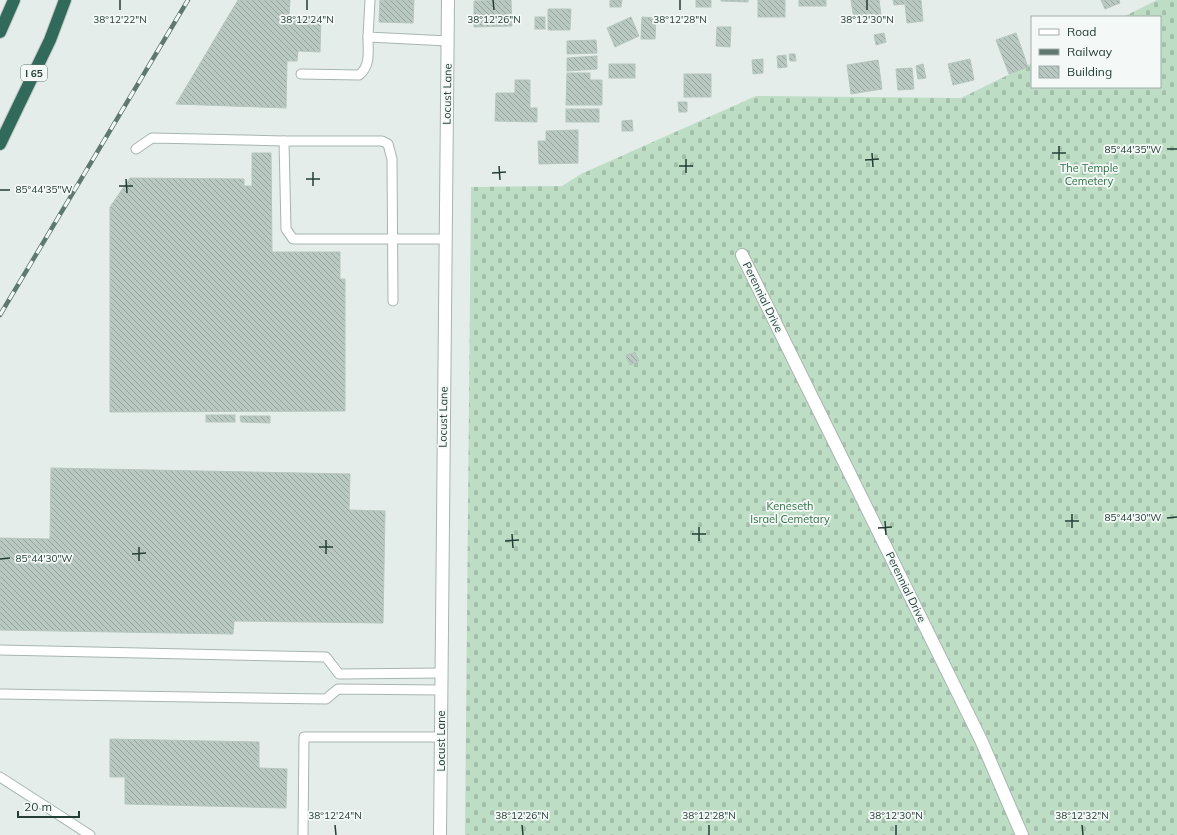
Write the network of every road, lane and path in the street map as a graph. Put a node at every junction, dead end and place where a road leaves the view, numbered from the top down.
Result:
1 (14, 0) edge
2 (65, 0) edge
3 (370, 0) edge
4 (448, 0) edge
5 (0, 32) edge
6 (368, 37) junction
7 (448, 41) junction
8 (301, 74) dead end
9 (284, 141) junction
10 (0, 144) edge
11 (136, 149) dead end
12 (391, 239) junction
13 (445, 239) junction
14 (742, 255) dead end
15 (393, 301) dead end
16 (0, 650) edge
17 (440, 673) junction
18 (440, 690) junction
19 (0, 694) edge
20 (441, 737) junction
21 (0, 777) edge
22 (90, 835) edge
23 (302, 835) edge
24 (440, 835) edge
25 (1022, 835) edge

1 - 5 highway
2 - 10 highway, I 65
3 - 6 lane
4 - 7 street, Locust Lane
6 - 7 lane
6 - 8 lane
7 - 13 street, Locust Lane
9 - 11 lane
9 - 12 lane
9 - 12 lane
12 - 13 lane
12 - 15 lane
13 - 17 street, Locust Lane
14 - 25 street, Perennial Drive
16 - 17 lane
17 - 18 street, Locust Lane
18 - 19 lane
18 - 20 street, Locust Lane
20 - 23 lane
20 - 24 street, Locust Lane
21 - 22 lane

